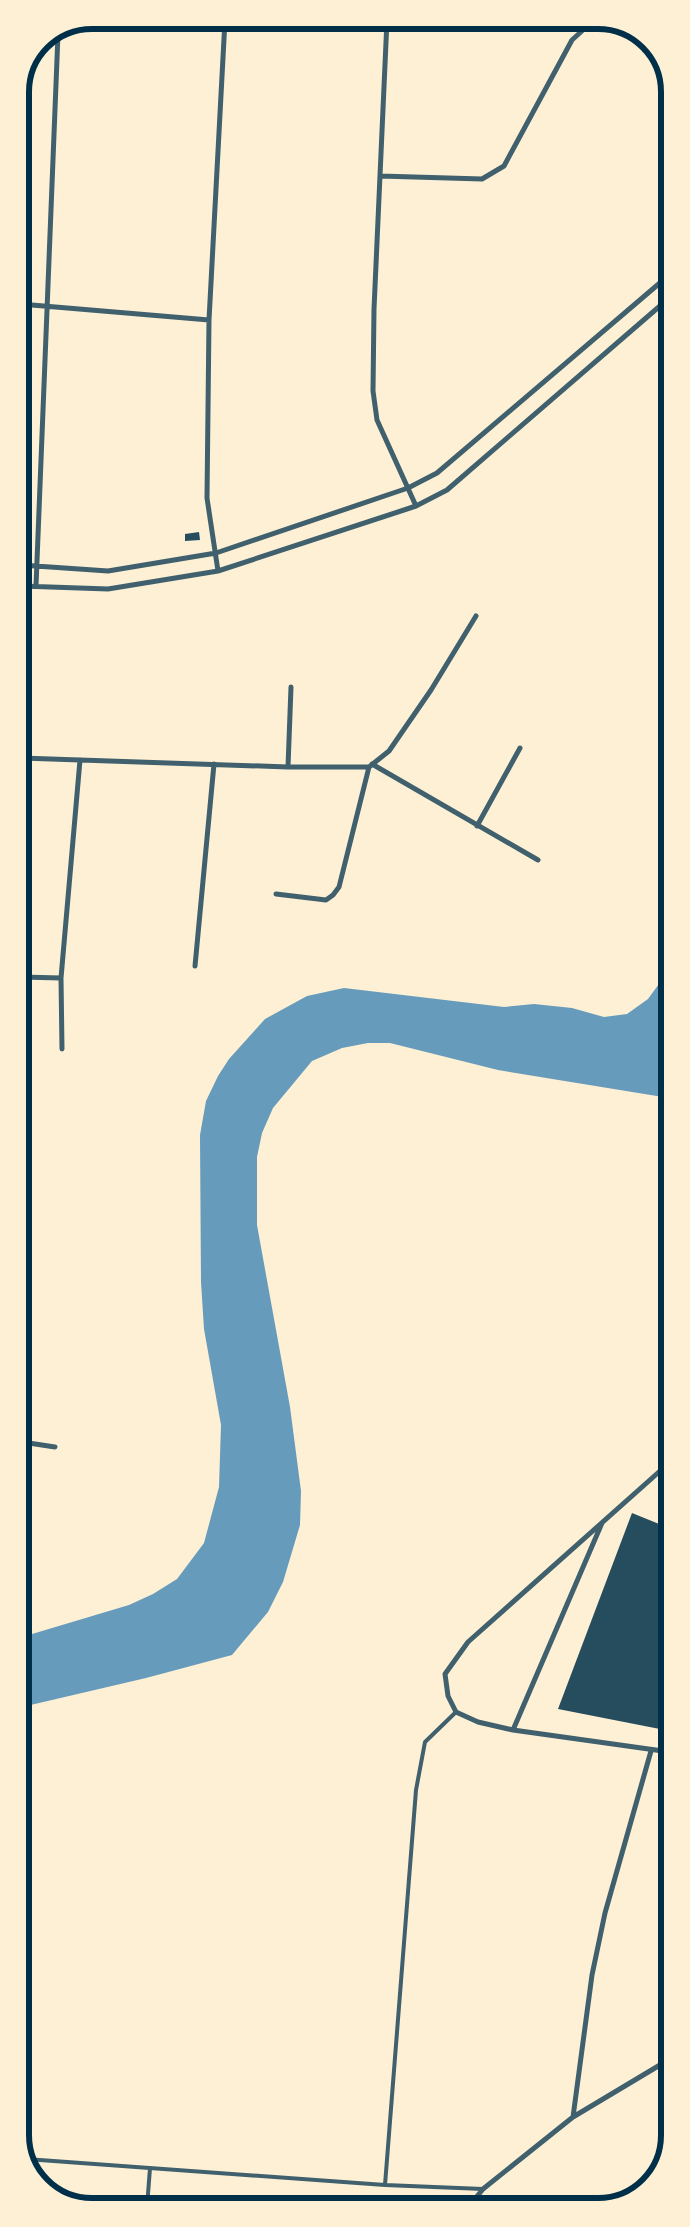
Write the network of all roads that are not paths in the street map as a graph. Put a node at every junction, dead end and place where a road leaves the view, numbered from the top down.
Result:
1 (225, 29) edge
2 (387, 29) edge
3 (584, 29) edge
4 (58, 39) edge
5 (380, 176) junction
6 (661, 282) edge
7 (29, 305) edge
8 (661, 305) edge
9 (47, 307) junction
10 (209, 320) junction
11 (408, 488) junction
12 (416, 506) junction
13 (216, 552) junction
14 (29, 566) edge
15 (38, 566) junction
16 (218, 571) junction
17 (29, 586) edge
18 (36, 586) junction
19 (476, 616) dead end
20 (291, 687) dead end
21 (520, 748) dead end
22 (29, 758) edge
23 (80, 760) junction
24 (214, 764) junction
25 (371, 765) junction
26 (288, 766) junction
27 (477, 826) junction
28 (538, 860) dead end
29 (276, 894) dead end
30 (195, 966) dead end
31 (29, 977) edge
32 (61, 978) junction
33 (62, 1049) dead end
34 (29, 1443) edge
35 (55, 1447) dead end
36 (661, 1470) edge
37 (602, 1522) junction
38 (456, 1712) junction
39 (513, 1730) junction
40 (651, 1751) junction
41 (661, 1752) edge
42 (661, 2064) edge
43 (573, 2117) junction
44 (34, 2160) edge
45 (150, 2168) junction
46 (385, 2185) junction
47 (483, 2189) junction
48 (148, 2198) edge
49 (476, 2198) edge

1 - 10 street
2 - 5 street
3 - 5 street
4 - 9 street
5 - 11 street
6 - 11 street
7 - 9 street
8 - 12 street
9 - 10 street
9 - 15 street
10 - 13 street
11 - 12 street
11 - 13 street
12 - 16 street
13 - 15 street
13 - 16 street
14 - 15 street
15 - 18 street
16 - 18 street
17 - 18 street
19 - 25 street
20 - 26 street
21 - 27 street
22 - 23 street
23 - 24 street
23 - 32 street
24 - 26 street
24 - 30 street
25 - 26 street
25 - 27 street
25 - 29 street
27 - 28 street
31 - 32 street
32 - 33 street
34 - 35 street
36 - 37 street
37 - 38 street
37 - 39 street
38 - 39 street
38 - 46 lane
39 - 40 street
40 - 41 street
40 - 43 street
42 - 43 street
43 - 47 street
44 - 45 lane
45 - 46 lane
45 - 48 lane
46 - 47 lane
47 - 49 street

